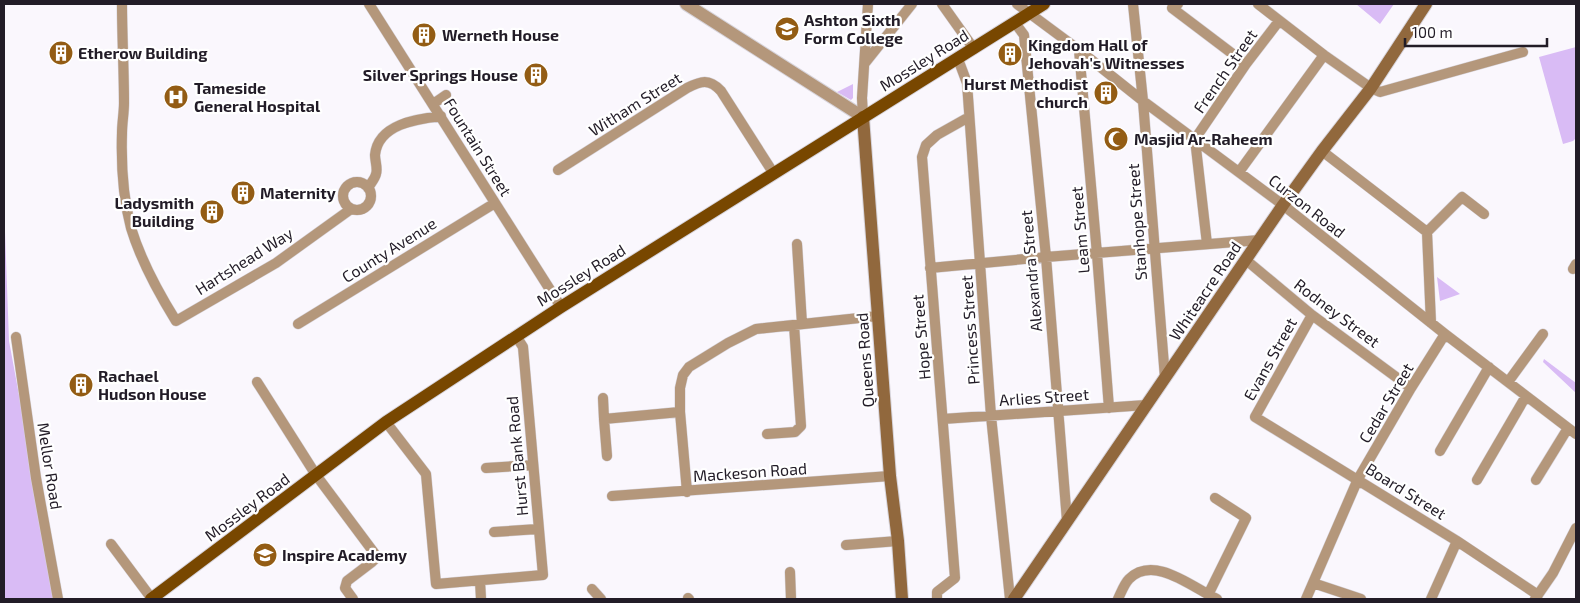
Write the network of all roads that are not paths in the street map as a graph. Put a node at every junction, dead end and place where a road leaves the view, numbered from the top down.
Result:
1 (122, 4) edge
2 (369, 4) edge
3 (686, 4) edge
4 (868, 4) edge
5 (912, 4) edge
6 (942, 4) edge
7 (1017, 4) edge
8 (1044, 4) edge
9 (1133, 4) edge
10 (1258, 4) edge
11 (1426, 4) edge
12 (1175, 6) edge
13 (1029, 14) junction
14 (1279, 21) junction
15 (1015, 22) junction
16 (974, 49) junction
17 (1079, 50) junction
18 (1523, 52) dead end
19 (1324, 55) junction
20 (958, 59) junction
21 (865, 63) junction
22 (1246, 64) junction
23 (1371, 88) junction
24 (446, 95) dead end
25 (1143, 101) junction
26 (433, 104) junction
27 (441, 116) junction
28 (863, 117) junction
29 (970, 117) junction
30 (1195, 139) junction
31 (1322, 151) junction
32 (558, 170) dead end
33 (1239, 172) junction
34 (774, 174) junction
35 (368, 188) junction
36 (495, 203) junction
37 (1283, 205) junction
38 (351, 209) junction
39 (1484, 214) dead end
40 (1428, 232) junction
41 (1260, 240) junction
42 (798, 244) dead end
43 (1207, 244) junction
44 (1154, 249) junction
45 (1097, 254) junction
46 (1046, 257) junction
47 (1246, 260) junction
48 (981, 263) junction
49 (930, 268) junction
50 (561, 307) junction
51 (1312, 315) junction
52 (878, 316) junction
53 (1431, 323) junction
54 (298, 324) dead end
55 (798, 324) junction
56 (1445, 334) junction
57 (1543, 334) dead end
58 (516, 336) junction
59 (16, 338) dead end
60 (1489, 367) junction
61 (1165, 378) junction
62 (257, 382) dead end
63 (1508, 382) junction
64 (1411, 388) junction
65 (1526, 396) junction
66 (603, 398) dead end
67 (1146, 405) junction
68 (1109, 408) junction
69 (1058, 411) junction
70 (680, 412) junction
71 (991, 416) junction
72 (1255, 417) joint
73 (604, 419) junction
74 (944, 419) junction
75 (386, 422) junction
76 (1572, 431) edge
77 (767, 434) dead end
78 (1440, 451) dead end
79 (607, 456) dead end
80 (533, 464) junction
81 (486, 468) dead end
82 (316, 475) junction
83 (890, 476) junction
84 (1358, 479) junction
85 (1477, 480) dead end
86 (1536, 480) dead end
87 (687, 492) junction
88 (612, 496) dead end
89 (1215, 498) dead end
90 (1067, 521) junction
91 (1576, 528) edge
92 (538, 529) junction
93 (494, 532) dead end
94 (898, 541) junction
95 (1457, 541) junction
96 (111, 544) dead end
97 (846, 545) dead end
98 (790, 572) dead end
99 (480, 581) junction
100 (1313, 583) junction
101 (592, 589) dead end
102 (1212, 597) edge
103 (1537, 597) edge
104 (58, 599) edge
105 (152, 599) edge
106 (352, 599) edge
107 (481, 599) edge
108 (601, 599) edge
109 (791, 599) edge
110 (902, 599) edge
111 (937, 599) edge
112 (1010, 599) edge
113 (1014, 599) edge
114 (1118, 599) edge
115 (1306, 599) edge
116 (1361, 599) edge
117 (1431, 599) edge

1 - 38 street, Hartshead Way
2 - 26 street, Fountain Street
3 - 28 street
4 - 21 street
5 - 21 street
6 - 16 street
7 - 13 street, Curzon Road
8 - 13 main road, Mossley Road
9 - 25 street, Stanhope Street
10 - 14 street
11 - 23 main road, Whiteacre Road
12 - 22 street
13 - 15 main road, Mossley Road
13 - 17 street, Curzon Road
14 - 19 street
14 - 22 street, French Street
15 - 16 main road, Mossley Road
15 - 46 street, Alexandra Street
16 - 20 main road, Mossley Road
17 - 25 street, Curzon Road
17 - 45 street, Leam Street
18 - 23 street
19 - 23 street
19 - 33 street
20 - 28 main road, Mossley Road
20 - 29 street, Princess Street
21 - 28 street
22 - 30 street, French Street
23 - 31 main road, Whiteacre Road
24 - 26 street
25 - 30 street, Curzon Road
25 - 44 street, Stanhope Street
26 - 27 street, Fountain Street
27 - 35 street
27 - 36 street, Fountain Street
28 - 34 main road, Mossley Road
28 - 52 main road, Queens Road
29 - 48 street, Princess Street
29 - 49 street, Hope Street
30 - 33 street, Curzon Road
30 - 43 street
31 - 37 main road, Whiteacre Road
31 - 40 street
32 - 34 street, Witham Street
33 - 37 street, Curzon Road
34 - 50 main road, Mossley Road
35 - 38 street
35 - 38 street
36 - 50 street, Fountain Street
36 - 54 street, County Avenue
37 - 41 main road, Whiteacre Road
37 - 53 street, Curzon Road
39 - 40 street
40 - 53 street
41 - 43 street
41 - 47 main road, Whiteacre Road
42 - 55 street
43 - 44 street
44 - 45 street
44 - 61 street, Stanhope Street
45 - 46 street
45 - 68 street, Leam Street
46 - 48 street
46 - 69 street, Alexandra Street
47 - 51 street, Rodney Street
47 - 61 main road, Whiteacre Road
48 - 49 street
48 - 71 street, Princess Street
49 - 74 street, Hope Street
50 - 58 main road, Mossley Road
51 - 64 street, Rodney Street
51 - 72 street, Evans Street
52 - 55 street
52 - 83 main road, Queens Road
53 - 56 street, Curzon Road
55 - 70 street
55 - 77 street
56 - 60 street, Curzon Road
56 - 64 street, Cedar Street
57 - 63 street
58 - 75 main road, Mossley Road
58 - 80 street, Hurst Bank Road
59 - 104 street, Mellor Road
60 - 63 street, Curzon Road
60 - 78 street
61 - 67 main road, Whiteacre Road
62 - 82 street
63 - 65 street, Curzon Road
64 - 84 street, Cedar Street
65 - 76 street, Curzon Road
65 - 85 street
66 - 73 street
67 - 68 street, Arlies Street
67 - 90 main road, Whiteacre Road
68 - 69 street, Arlies Street
69 - 71 street, Arlies Street
69 - 90 street, Alexandra Street
70 - 73 street
70 - 87 street
71 - 74 street, Arlies Street
71 - 112 street, Princess Street
72 - 84 street, Board Street
73 - 79 street
74 - 111 street, Hope Street
75 - 82 main road, Mossley Road
75 - 99 street
76 - 86 street
80 - 81 street
80 - 92 street, Hurst Bank Road
82 - 105 main road, Mossley Road
82 - 106 street
83 - 87 street, Mackeson Road
83 - 94 main road, Queens Road
84 - 95 street, Board Street
84 - 100 street, Cedar Street
87 - 88 street, Mackeson Road
89 - 102 street
90 - 113 main road, Whiteacre Road
91 - 103 street
92 - 93 street
92 - 99 street, Hurst Bank Road
94 - 97 street
94 - 110 main road, Queens Road
95 - 103 street, Board Street
95 - 117 street
96 - 105 street
98 - 109 street
99 - 107 street
100 - 115 street, Cedar Street
100 - 116 street
101 - 108 street
102 - 114 street

